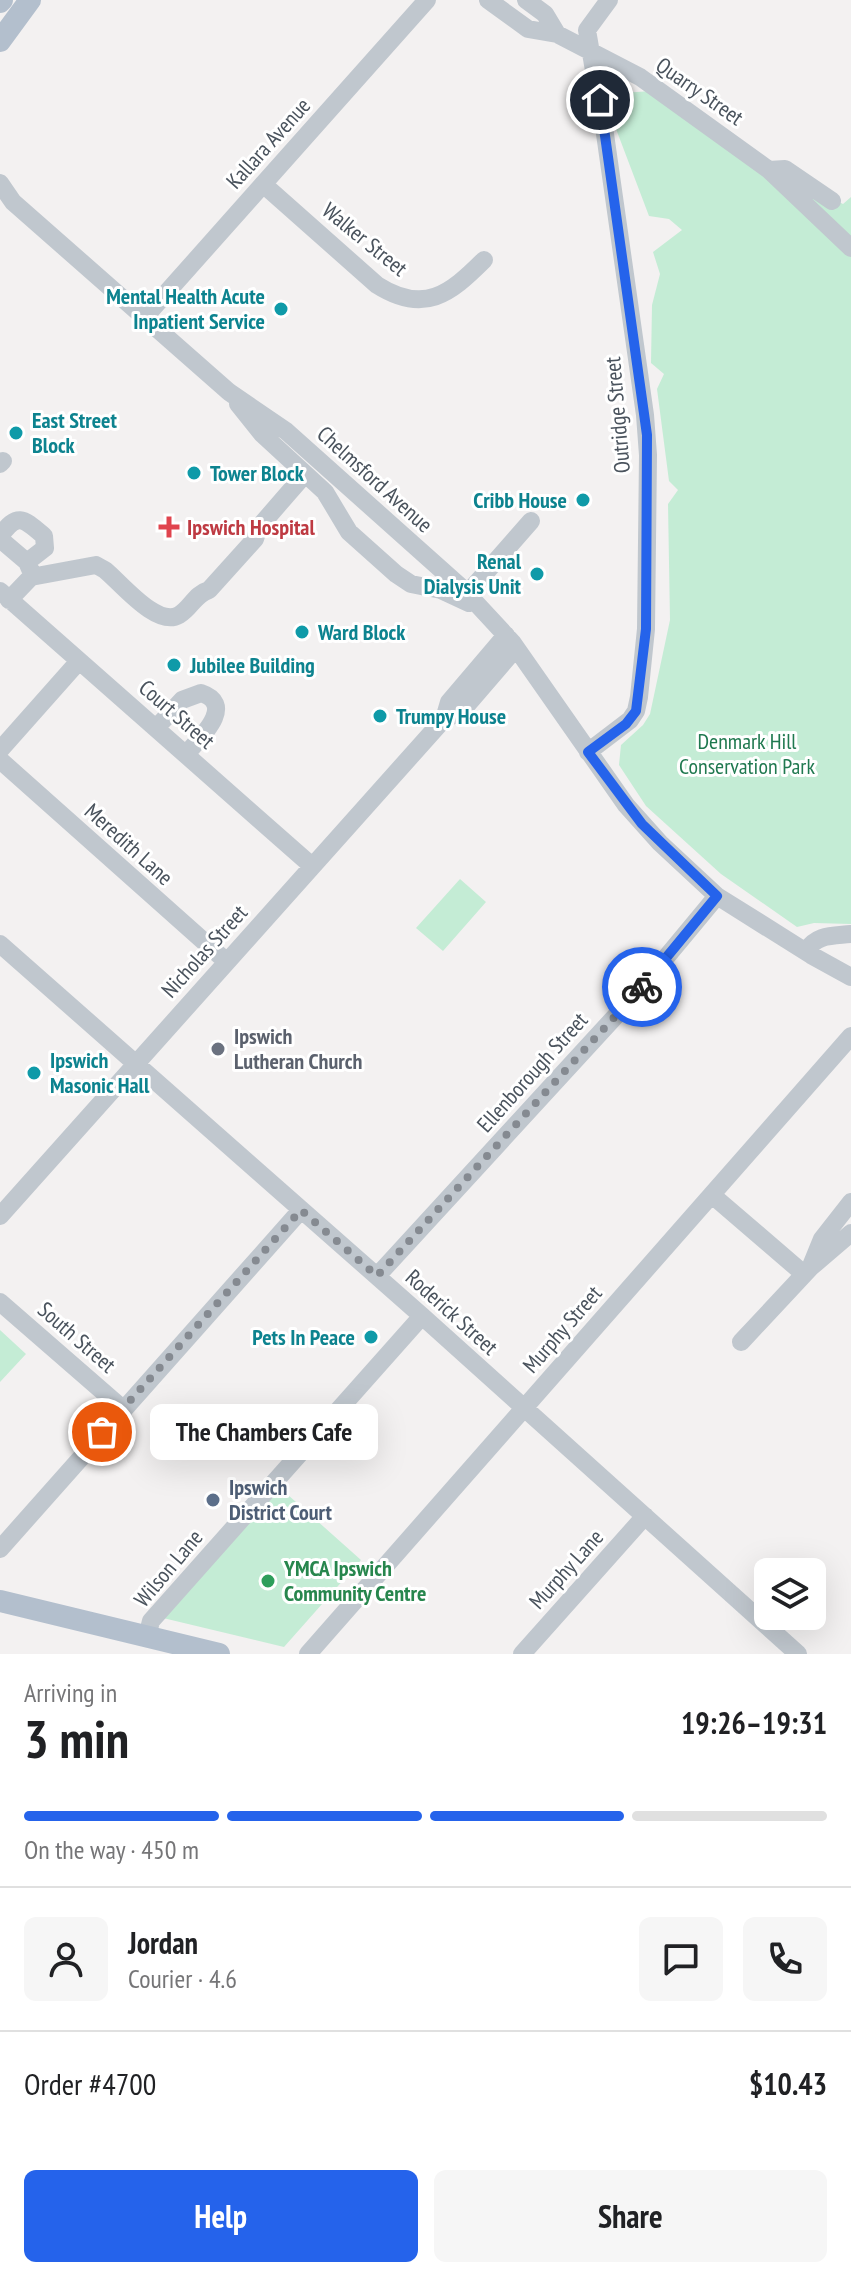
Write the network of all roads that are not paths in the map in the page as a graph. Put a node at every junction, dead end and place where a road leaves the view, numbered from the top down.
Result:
1 (30, 0) edge
2 (427, 0) edge
3 (488, 0) edge
4 (526, 0) edge
5 (609, 0) edge
6 (557, 34) junction
7 (0, 41) edge
8 (591, 53) junction
9 (769, 170) junction
10 (0, 183) edge
11 (263, 184) junction
12 (6, 199) edge
13 (832, 201) dead end
14 (851, 248) edge
15 (484, 260) dead end
16 (144, 318) junction
17 (234, 395) junction
18 (305, 474) junction
19 (354, 492) junction
20 (339, 517) junction
21 (531, 521) dead end
22 (1, 542) edge
23 (418, 549) junction
24 (30, 569) junction
25 (409, 583) junction
26 (467, 594) junction
27 (5, 596) edge
28 (482, 610) junction
29 (511, 642) junction
30 (79, 661) junction
31 (156, 728) junction
32 (0, 750) edge
33 (588, 752) junction
34 (186, 754) junction
35 (0, 760) edge
36 (312, 866) junction
37 (717, 896) junction
38 (851, 934) edge
39 (0, 944) edge
40 (806, 951) junction
41 (227, 962) junction
42 (851, 977) edge
43 (851, 1036) edge
44 (136, 1064) junction
45 (712, 1195) junction
46 (851, 1202) edge
47 (301, 1210) junction
48 (0, 1216) edge
49 (851, 1233) edge
50 (807, 1271) junction
51 (377, 1276) junction
52 (0, 1302) edge
53 (422, 1316) junction
54 (741, 1342) dead end
55 (123, 1409) junction
56 (524, 1409) junction
57 (645, 1516) junction
58 (0, 1549) edge
59 (0, 1601) edge
60 (147, 1637) junction
61 (219, 1654) edge
62 (308, 1654) edge
63 (522, 1654) edge
64 (798, 1654) edge

1 - 7 main road
2 - 11 street, Kallara Avenue
3 - 6 street, Quarry Street
4 - 6 street, Quarry Street
5 - 8 street, Outridge Street
6 - 8 street, Quarry Street
8 - 9 street, Quarry Street
8 - 33 street, Outridge Street
9 - 13 street
9 - 14 street
10 - 12 street, Chelmsford Avenue
11 - 15 street, Walker Street
11 - 16 street, Kallara Avenue
12 - 16 street, Chelmsford Avenue
16 - 17 street, Chelmsford Avenue
17 - 18 street, Chelmsford Avenue
17 - 19 street, Chelmsford Avenue
18 - 20 street, Chelmsford Avenue
18 - 24 street
19 - 20 street
19 - 23 street, Chelmsford Avenue
20 - 25 street, Chelmsford Avenue
21 - 26 street
22 - 24 street
22 - 24 street
23 - 25 street
23 - 26 street, Chelmsford Avenue
24 - 27 street
25 - 28 street, Chelmsford Avenue
26 - 28 street, Chelmsford Avenue
27 - 30 street, Court Street
28 - 29 street, Chelmsford Avenue
29 - 33 street, Chelmsford Avenue
29 - 36 street, Nicholas Street
30 - 31 street, Court Street
30 - 32 street
31 - 34 street, Court Street
31 - 34 street
33 - 37 street, Chelmsford Avenue
34 - 36 street, Court Street
35 - 41 street, Meredith Lane
36 - 41 street, Nicholas Street
37 - 40 street, Chelmsford Avenue
37 - 51 street, Ellenborough Street
38 - 40 street
39 - 44 street, Roderick Street
40 - 42 street, Chelmsford Avenue
41 - 44 street, Nicholas Street
43 - 45 street, Murphy Street
44 - 47 street, Roderick Street
44 - 48 street, Nicholas Street
45 - 50 street
45 - 56 street, Murphy Street
46 - 50 street
47 - 51 street, Roderick Street
47 - 55 street
49 - 50 street
50 - 54 street
51 - 53 street, Roderick Street
52 - 55 street, South Street
53 - 56 street, Roderick Street
53 - 60 street, Wilson Lane
55 - 58 street
56 - 57 street, Roderick Street
56 - 62 street, Murphy Street
57 - 63 street, Murphy Lane
57 - 64 street, Roderick Street
59 - 60 main road
60 - 61 main road

